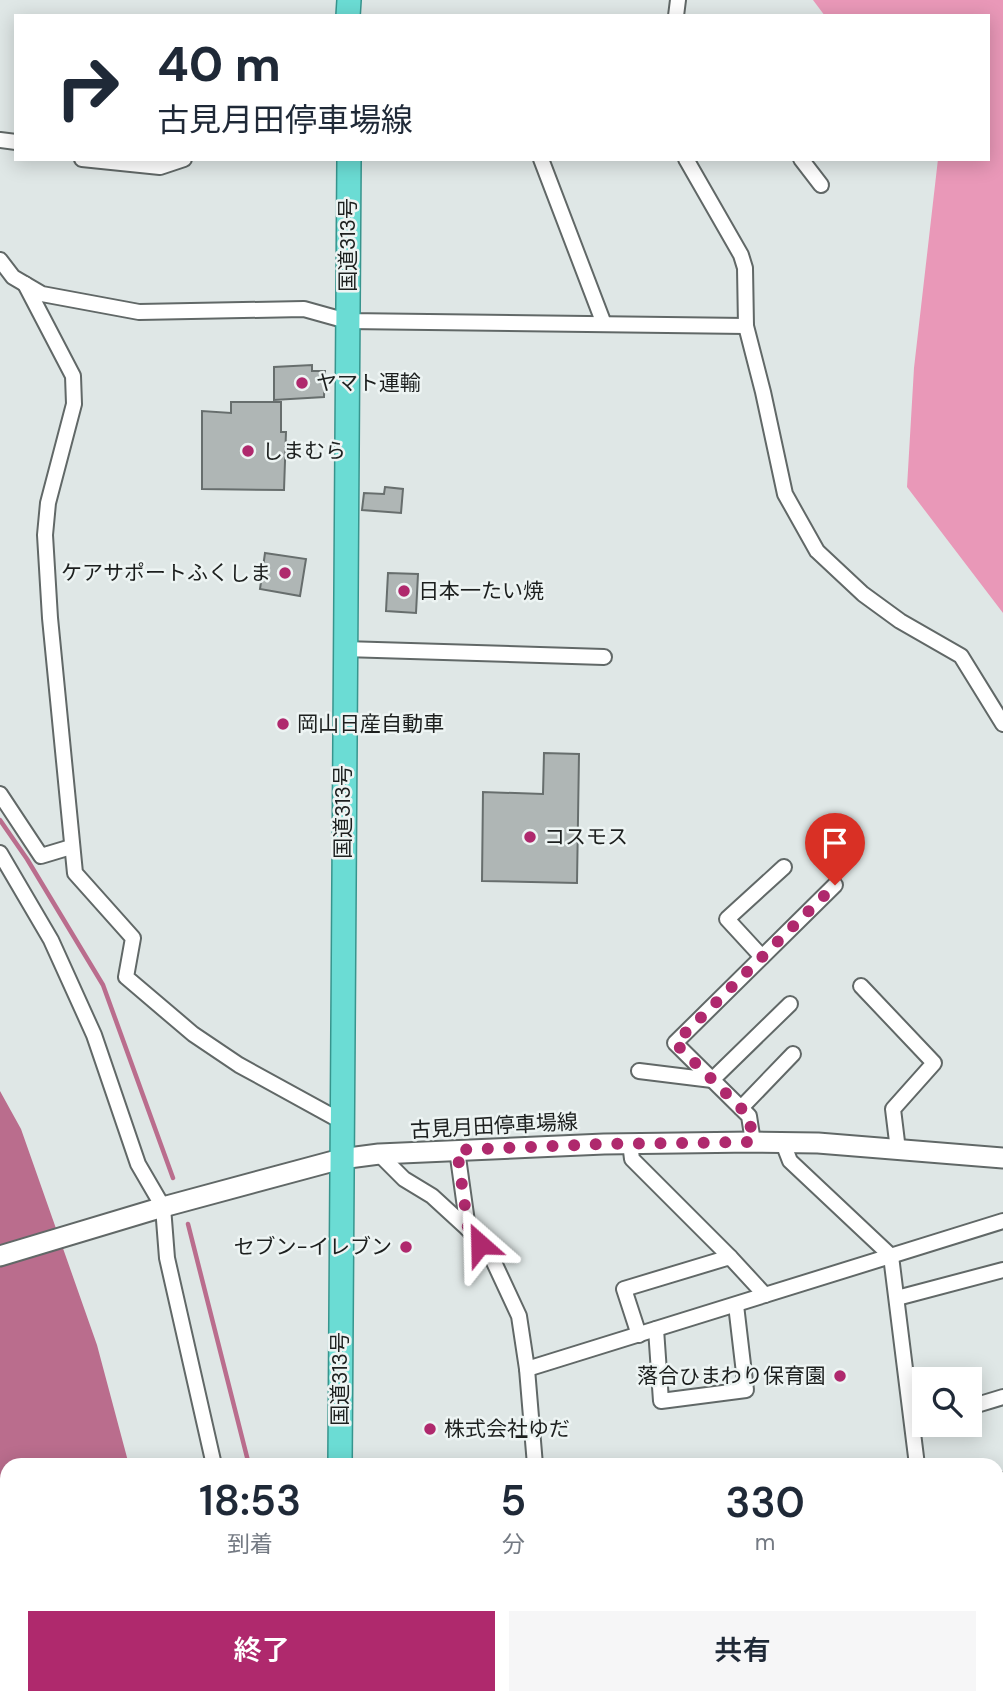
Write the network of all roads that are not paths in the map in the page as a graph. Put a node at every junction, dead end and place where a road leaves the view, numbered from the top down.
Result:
1 (102, 161) edge
2 (178, 161) edge
3 (349, 161) edge
4 (542, 161) edge
5 (688, 161) edge
6 (803, 161) edge
7 (821, 185) dead end
8 (0, 260) edge
9 (25, 284) junction
10 (347, 321) junction
11 (604, 324) junction
12 (746, 326) junction
13 (344, 649) junction
14 (604, 657) dead end
15 (1003, 724) edge
16 (0, 794) edge
17 (71, 847) junction
18 (0, 853) edge
19 (784, 867) dead end
20 (835, 885) dead end
21 (762, 957) junction
22 (862, 986) dead end
23 (790, 1004) dead end
24 (793, 1054) dead end
25 (639, 1071) dead end
26 (712, 1080) junction
27 (741, 1108) junction
28 (341, 1121) junction
29 (753, 1142) junction
30 (630, 1143) junction
31 (783, 1143) junction
32 (457, 1150) junction
33 (898, 1150) junction
34 (379, 1154) junction
35 (1003, 1158) edge
36 (341, 1159) junction
37 (163, 1208) junction
38 (1003, 1221) edge
39 (468, 1228) junction
40 (0, 1256) edge
41 (891, 1256) junction
42 (730, 1257) junction
43 (1003, 1270) edge
44 (765, 1295) junction
45 (897, 1298) junction
46 (736, 1305) junction
47 (656, 1329) junction
48 (639, 1335) junction
49 (527, 1369) junction
50 (912, 1386) edge
51 (1003, 1397) edge
52 (982, 1403) edge
53 (917, 1437) edge
54 (212, 1458) edge
55 (340, 1458) edge
56 (534, 1458) edge
57 (915, 1458) edge

1 - 2 street
3 - 10 highway, 国道313号
4 - 11 street
5 - 12 street
6 - 7 street
8 - 9 street
9 - 10 street
9 - 17 street
10 - 11 street
10 - 13 highway, 国道313号
11 - 12 street
12 - 15 street
13 - 14 street
13 - 28 highway, 国道313号
16 - 17 street
17 - 28 street
18 - 37 street
19 - 21 street
20 - 21 street
21 - 26 street
22 - 33 street
23 - 26 street
24 - 27 street
25 - 26 street
26 - 27 street
27 - 29 street
28 - 36 highway, 国道313号
29 - 30 main road, 古見月田停車場線
29 - 31 main road, 古見月田停車場線
30 - 32 main road, 古見月田停車場線
30 - 42 street
31 - 33 main road, 古見月田停車場線
31 - 41 street
32 - 34 main road, 古見月田停車場線
32 - 39 street
33 - 35 main road, 古見月田停車場線
34 - 36 main road, 古見月田停車場線
34 - 39 street
36 - 37 main road, 古見月田停車場線
36 - 55 highway, 国道313号
37 - 40 main road, 古見月田停車場線
37 - 54 street
38 - 41 street
39 - 49 street
41 - 44 street
41 - 45 street
42 - 44 street
42 - 48 street
43 - 45 street
44 - 46 street
45 - 50 street
46 - 47 street
46 - 47 street
47 - 48 street
48 - 49 street
49 - 56 street
51 - 52 street
53 - 57 street

